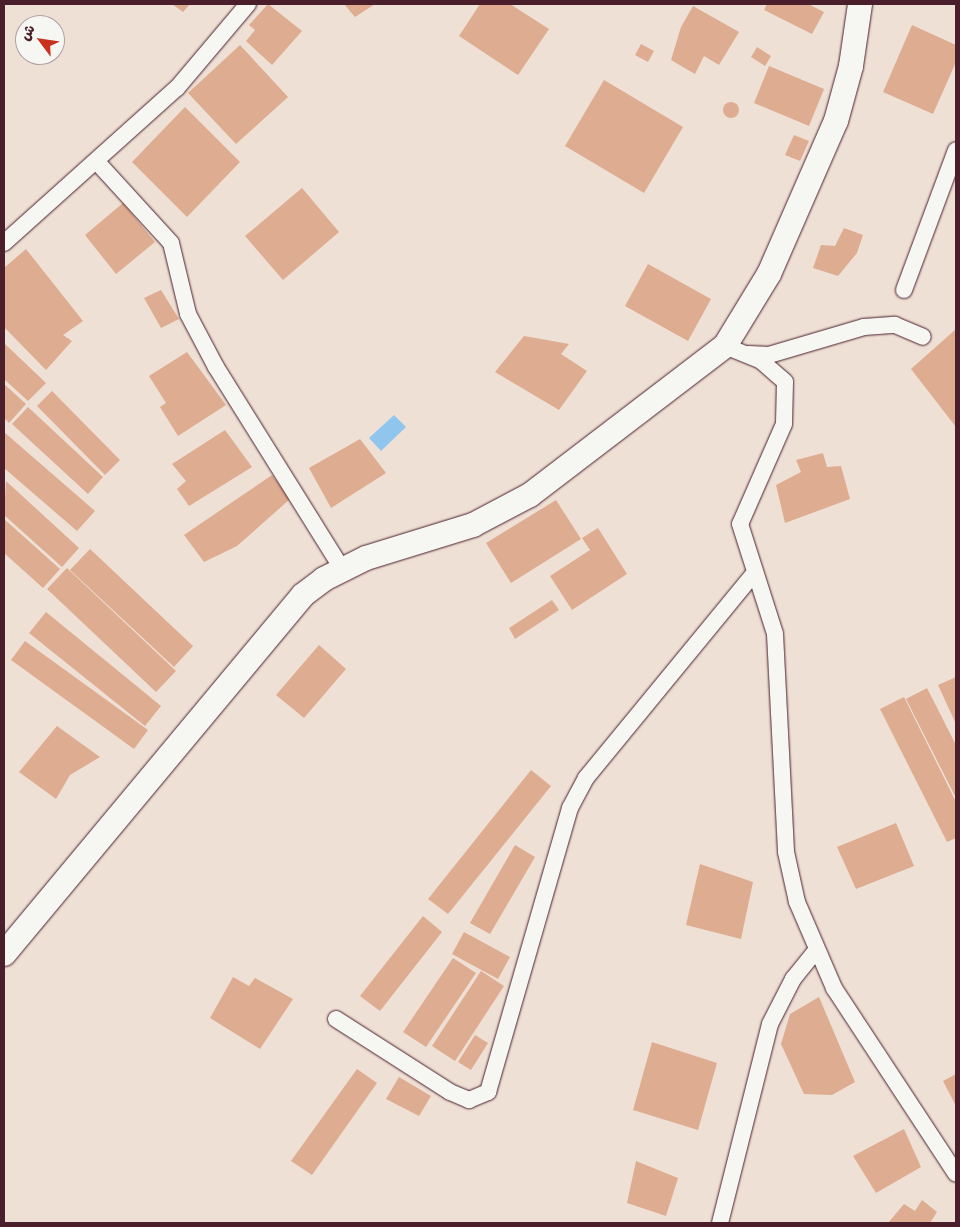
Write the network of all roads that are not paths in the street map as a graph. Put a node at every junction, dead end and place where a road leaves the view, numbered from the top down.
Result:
1 (248, 4) edge
2 (860, 4) edge
3 (956, 150) edge
4 (98, 162) junction
5 (4, 243) edge
6 (904, 290) dead end
7 (923, 337) dead end
8 (725, 346) junction
9 (747, 354) junction
10 (342, 569) junction
11 (755, 572) junction
12 (815, 952) junction
13 (4, 954) edge
14 (336, 1019) dead end
15 (956, 1174) edge
16 (720, 1223) edge

1 - 4 street
2 - 8 street
3 - 6 street
4 - 5 street
4 - 10 street
7 - 9 street
8 - 9 street
8 - 10 street
9 - 11 street
10 - 13 street
11 - 12 street
11 - 14 street
12 - 15 street
12 - 16 street

